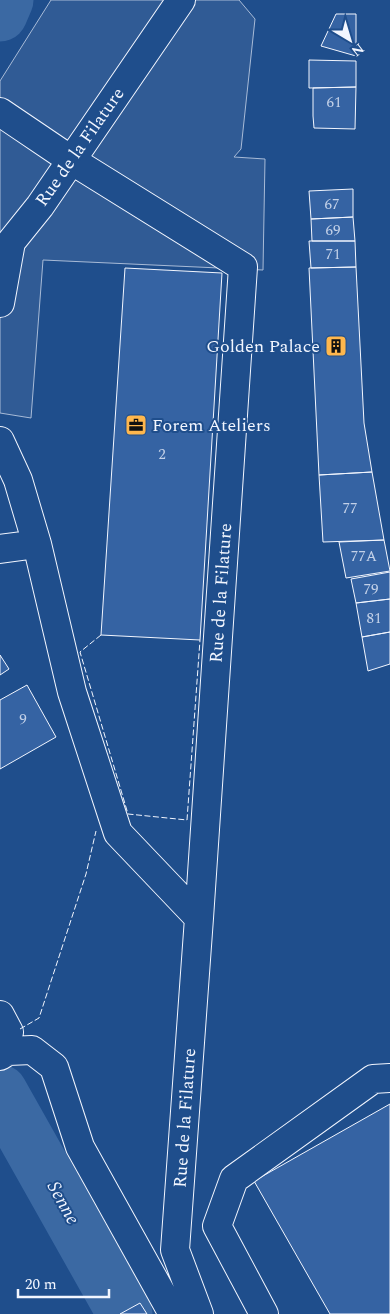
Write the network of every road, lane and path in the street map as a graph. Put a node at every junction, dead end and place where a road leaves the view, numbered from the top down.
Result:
1 (181, 0) edge
2 (0, 112) edge
3 (71, 160) junction
4 (0, 303) edge
5 (0, 441) edge
6 (37, 544) junction
7 (0, 549) edge
8 (200, 918) junction
9 (4, 1039) edge
10 (390, 1078) edge
11 (173, 1314) edge
12 (199, 1314) edge
13 (264, 1314) edge

1 - 3 street, Rue de la Filature
2 - 3 street
3 - 4 street, Rue de la Filature
3 - 8 street, Rue de la Filature
5 - 6 street
6 - 7 street
6 - 8 street
8 - 12 street, Rue de la Filature
9 - 11 street
10 - 13 street

